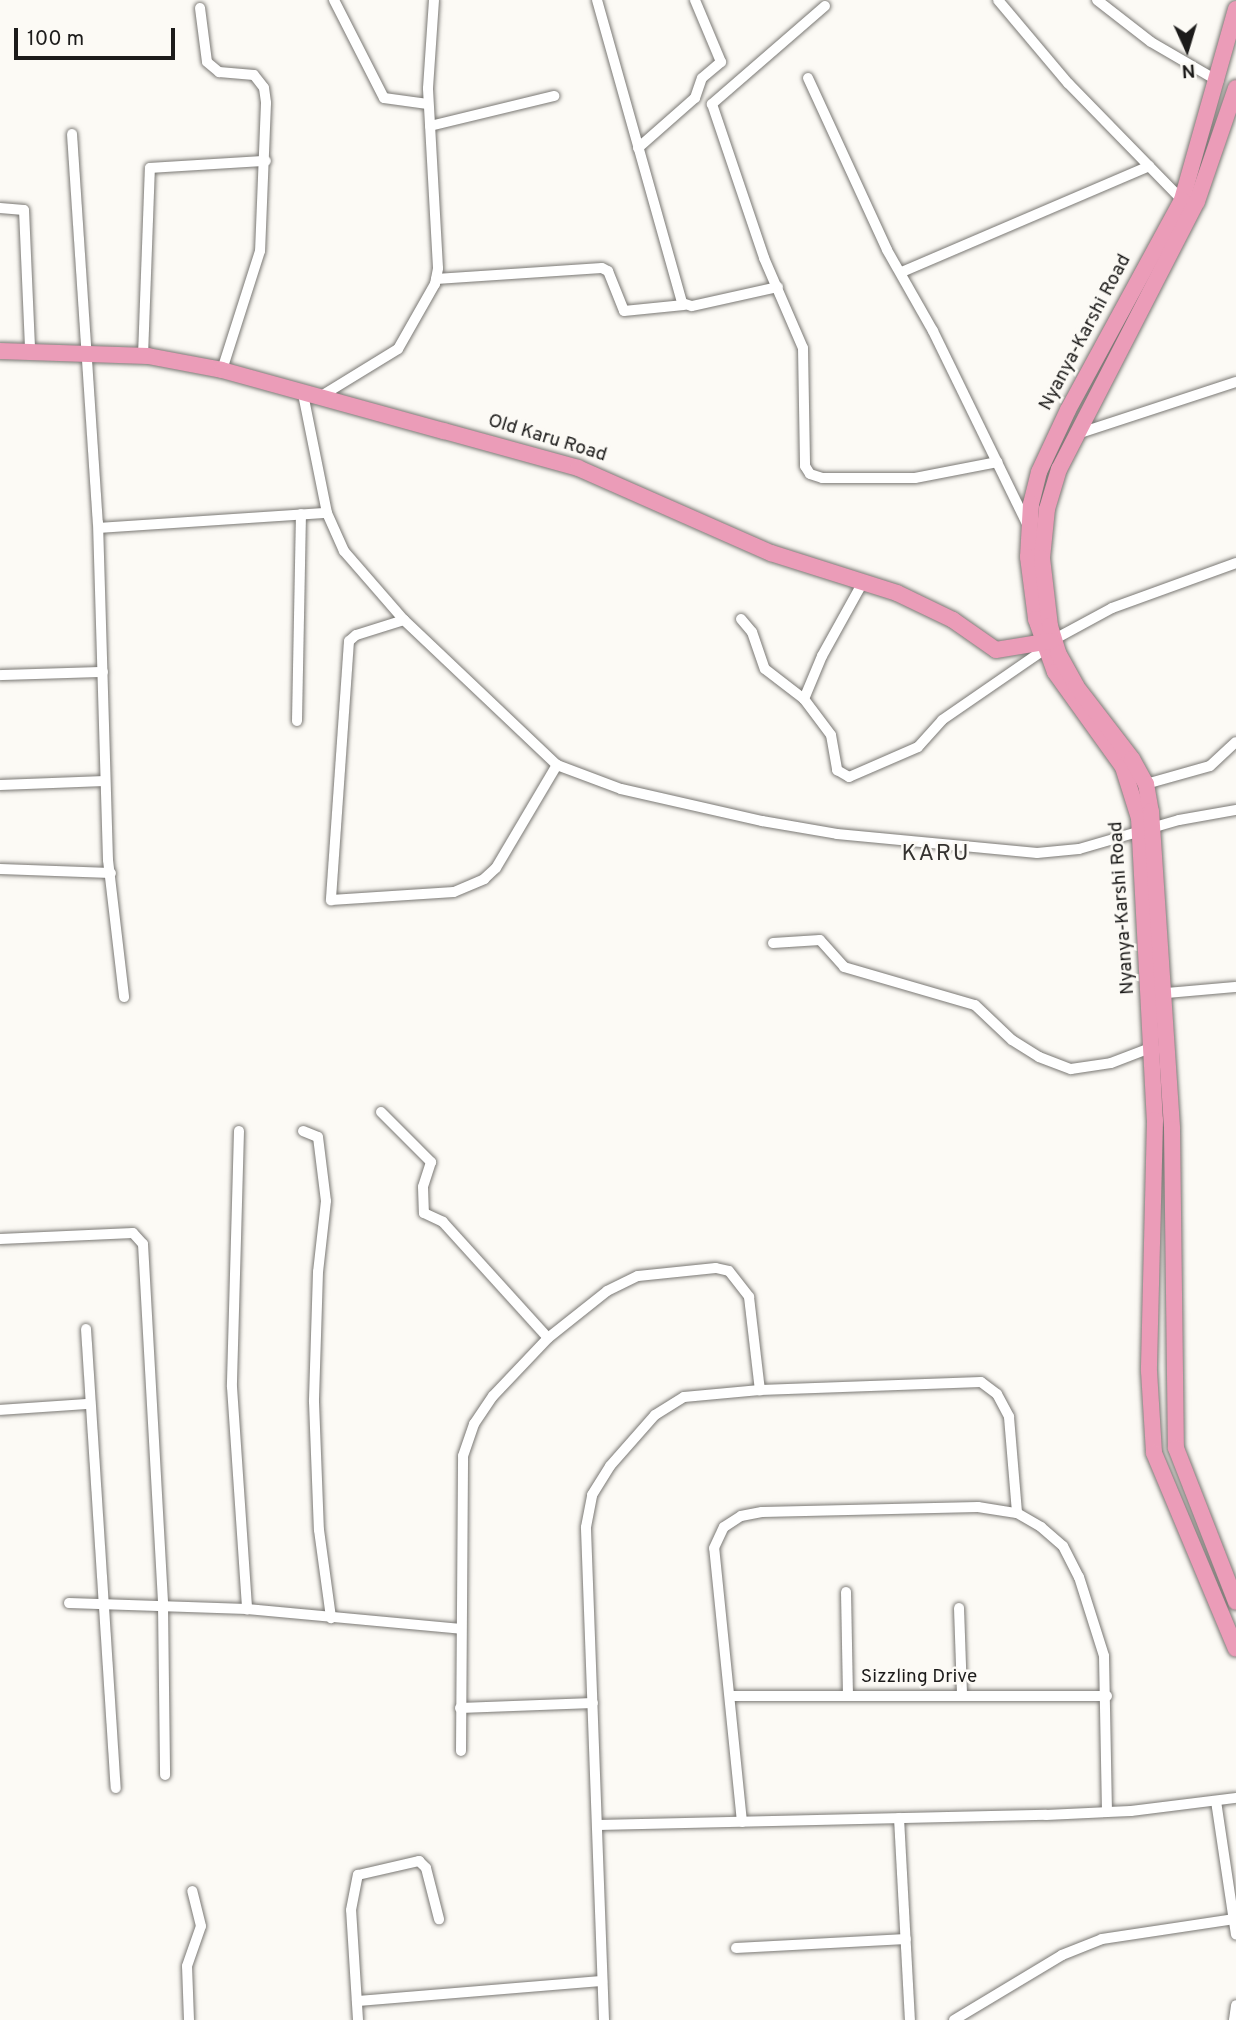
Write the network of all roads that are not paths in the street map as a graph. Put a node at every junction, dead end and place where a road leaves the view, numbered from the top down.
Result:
1 (334, 0) edge
2 (434, 0) edge
3 (597, 0) edge
4 (695, 0) edge
5 (998, 0) edge
6 (1097, 0) edge
7 (825, 6) dead end
8 (200, 8) dead end
9 (1236, 9) edge
10 (808, 78) dead end
11 (1218, 81) junction
12 (1236, 88) edge
13 (554, 96) dead end
14 (428, 104) junction
15 (430, 126) junction
16 (72, 134) dead end
17 (638, 148) junction
18 (266, 161) junction
19 (1149, 166) junction
20 (1182, 200) junction
21 (0, 208) edge
22 (902, 272) junction
23 (436, 279) junction
24 (778, 287) junction
25 (684, 305) junction
26 (30, 350) junction
27 (0, 351) edge
28 (88, 352) junction
29 (144, 356) junction
30 (222, 370) junction
31 (1236, 383) edge
32 (311, 396) junction
33 (1076, 434) junction
34 (997, 462) junction
35 (327, 513) junction
36 (301, 514) junction
37 (1029, 527) junction
38 (99, 528) junction
39 (1236, 563) edge
40 (863, 582) junction
41 (404, 620) junction
42 (741, 620) dead end
43 (1047, 644) junction
44 (103, 671) junction
45 (0, 675) edge
46 (804, 699) junction
47 (296, 721) dead end
48 (1236, 742) edge
49 (557, 765) junction
50 (106, 780) junction
51 (1146, 784) junction
52 (0, 785) edge
53 (1236, 810) edge
54 (1147, 829) junction
55 (0, 869) edge
56 (110, 873) junction
57 (773, 943) dead end
58 (1236, 987) edge
59 (1166, 993) junction
60 (124, 997) dead end
61 (1153, 1047) junction
62 (381, 1112) dead end
63 (303, 1130) dead end
64 (239, 1131) dead end
65 (0, 1239) edge
66 (86, 1329) dead end
67 (548, 1338) junction
68 (760, 1390) junction
69 (89, 1404) junction
70 (0, 1410) edge
71 (1017, 1513) junction
72 (846, 1592) dead end
73 (1236, 1602) edge
74 (69, 1604) dead end
75 (106, 1604) junction
76 (163, 1605) junction
77 (959, 1608) dead end
78 (247, 1609) junction
79 (331, 1618) junction
80 (461, 1629) junction
81 (1236, 1650) edge
82 (848, 1695) junction
83 (731, 1696) junction
84 (962, 1696) junction
85 (1107, 1696) junction
86 (593, 1703) junction
87 (460, 1708) junction
88 (461, 1751) dead end
89 (165, 1775) dead end
90 (116, 1788) dead end
91 (1236, 1798) edge
92 (1216, 1801) junction
93 (1107, 1812) junction
94 (899, 1818) junction
95 (742, 1822) junction
96 (598, 1825) junction
97 (192, 1891) dead end
98 (439, 1919) dead end
99 (1234, 1919) junction
100 (1236, 1935) edge
101 (906, 1940) junction
102 (736, 1948) dead end
103 (602, 1981) junction
104 (358, 2001) junction
105 (1236, 2005) edge
106 (189, 2020) edge
107 (358, 2020) edge
108 (604, 2020) edge
109 (910, 2020) edge
110 (954, 2020) edge
111 (1234, 2020) edge

1 - 14 street
2 - 14 street
3 - 17 street
4 - 17 street
5 - 19 street
6 - 11 street
7 - 24 street
8 - 18 street
9 - 11 main road, Nyanya-Karshi Road
10 - 22 street
11 - 20 main road, Nyanya-Karshi Road
12 - 33 main road, Nyanya-Karshi Road
13 - 15 street
14 - 15 street
15 - 23 street
16 - 28 street
17 - 25 street
18 - 29 street
18 - 30 street
19 - 20 street
19 - 22 street
20 - 37 main road, Nyanya-Karshi Road
21 - 26 street
22 - 34 street
23 - 25 street
23 - 32 street
24 - 25 street
24 - 34 street
26 - 27 main road, Old Karu Road
26 - 28 main road, Old Karu Road
28 - 29 main road, Old Karu Road
28 - 38 street
29 - 30 main road, Old Karu Road
30 - 32 main road, Old Karu Road
31 - 33 street
32 - 35 street
32 - 40 main road, Old Karu Road
33 - 43 main road, Nyanya-Karshi Road
34 - 37 street
35 - 36 street
35 - 41 street
36 - 38 street
36 - 47 street
37 - 43 main road, Nyanya-Karshi Road
38 - 44 street
39 - 43 street
40 - 43 main road, Old Karu Road
40 - 46 street
41 - 49 street
41 - 49 street
42 - 46 street
43 - 46 street
43 - 51 main road, Nyanya-Karshi Road
43 - 54 main road, Nyanya-Karshi Road
44 - 45 street
44 - 50 street
48 - 51 street
49 - 54 street
50 - 52 street
50 - 56 street
51 - 54 main road, Nyanya-Karshi Road
53 - 54 street
54 - 59 main road, Nyanya-Karshi Road
54 - 61 main road, Nyanya-Karshi Road
55 - 56 street
56 - 60 street
57 - 61 street
58 - 59 street
59 - 73 main road, Nyanya-Karshi Road
61 - 81 main road, Nyanya-Karshi Road
62 - 67 street
63 - 79 street
64 - 78 street
65 - 76 street
66 - 69 street
67 - 68 street
67 - 80 street
68 - 71 street
68 - 86 street
69 - 70 street
69 - 75 street
71 - 83 street
71 - 85 street
72 - 82 street
74 - 75 street
75 - 76 street
75 - 90 street
76 - 78 street
76 - 89 street
77 - 84 street
78 - 79 street
79 - 80 street
80 - 87 street
82 - 83 street, Sizzling Drive
82 - 84 street, Sizzling Drive
83 - 95 street
84 - 85 street, Sizzling Drive
85 - 93 street
86 - 87 street
86 - 96 street
87 - 88 street
91 - 92 street
92 - 93 street
92 - 99 street
93 - 94 street
94 - 95 street
94 - 101 street
95 - 96 street
96 - 103 street
97 - 106 street
98 - 104 street
99 - 100 street
99 - 110 street
101 - 102 street
101 - 109 street
103 - 104 street
103 - 108 street
104 - 107 street
105 - 111 street

